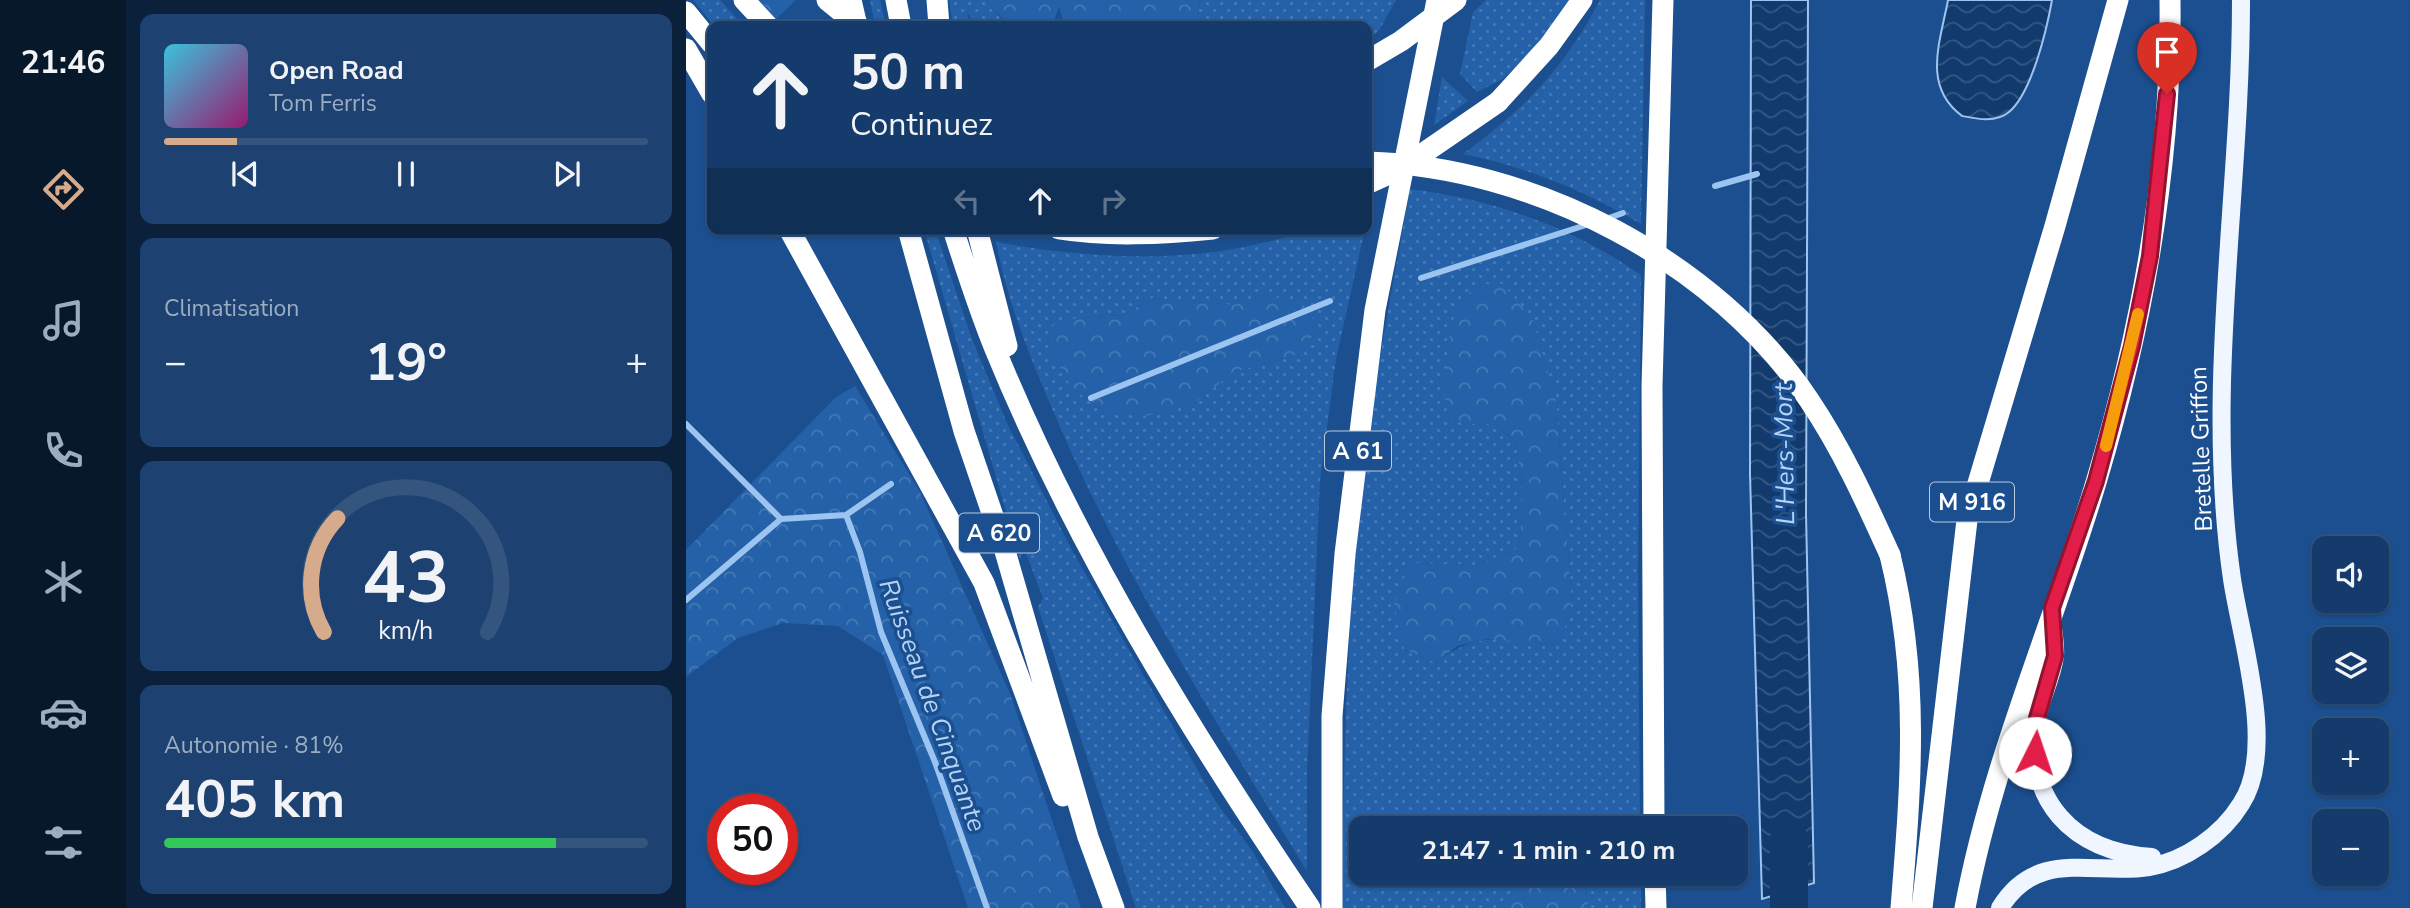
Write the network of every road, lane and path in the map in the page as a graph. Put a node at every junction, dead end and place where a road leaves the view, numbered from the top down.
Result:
1 (744, 0) edge
2 (827, 0) edge
3 (851, 0) edge
4 (896, 0) edge
5 (937, 0) edge
6 (1437, 0) edge
7 (1456, 0) edge
8 (1582, 0) edge
9 (1663, 0) edge
10 (2118, 0) edge
11 (2171, 0) edge
12 (2241, 0) edge
13 (686, 12) edge
14 (763, 21) edge
15 (852, 21) edge
16 (857, 21) edge
17 (900, 21) edge
18 (939, 21) edge
19 (707, 38) edge
20 (686, 49) edge
21 (1372, 58) edge
22 (707, 85) edge
23 (1372, 162) edge
24 (1372, 182) edge
25 (792, 235) edge
26 (910, 235) edge
27 (955, 235) edge
28 (979, 235) edge
29 (1030, 427) junction
30 (2052, 608) junction
31 (1654, 816) edge
32 (1088, 837) junction
33 (2173, 859) junction
34 (1655, 886) edge
35 (1114, 908) edge
36 (1310, 908) edge
37 (1332, 908) edge
38 (1656, 908) edge
39 (1901, 908) edge
40 (1922, 908) edge
41 (1965, 908) edge
42 (2000, 908) edge

1 - 14 highway
2 - 15 highway, bridge
3 - 16 highway
4 - 17 highway
5 - 18 highway
6 - 37 highway, A 61
7 - 21 highway, bridge
8 - 24 highway, bridge
9 - 31 highway
10 - 40 highway, M 916
11 - 30 highway
12 - 33 main road, Bretelle Griffon
13 - 19 highway
20 - 22 highway
23 - 39 highway, bridge
25 - 32 highway
26 - 32 highway, A 620
27 - 29 highway, A 620
28 - 29 highway
29 - 36 highway, A 620
30 - 33 main road
30 - 41 highway
32 - 35 highway, A 620
33 - 42 main road, Bretelle Griffon
34 - 38 highway

